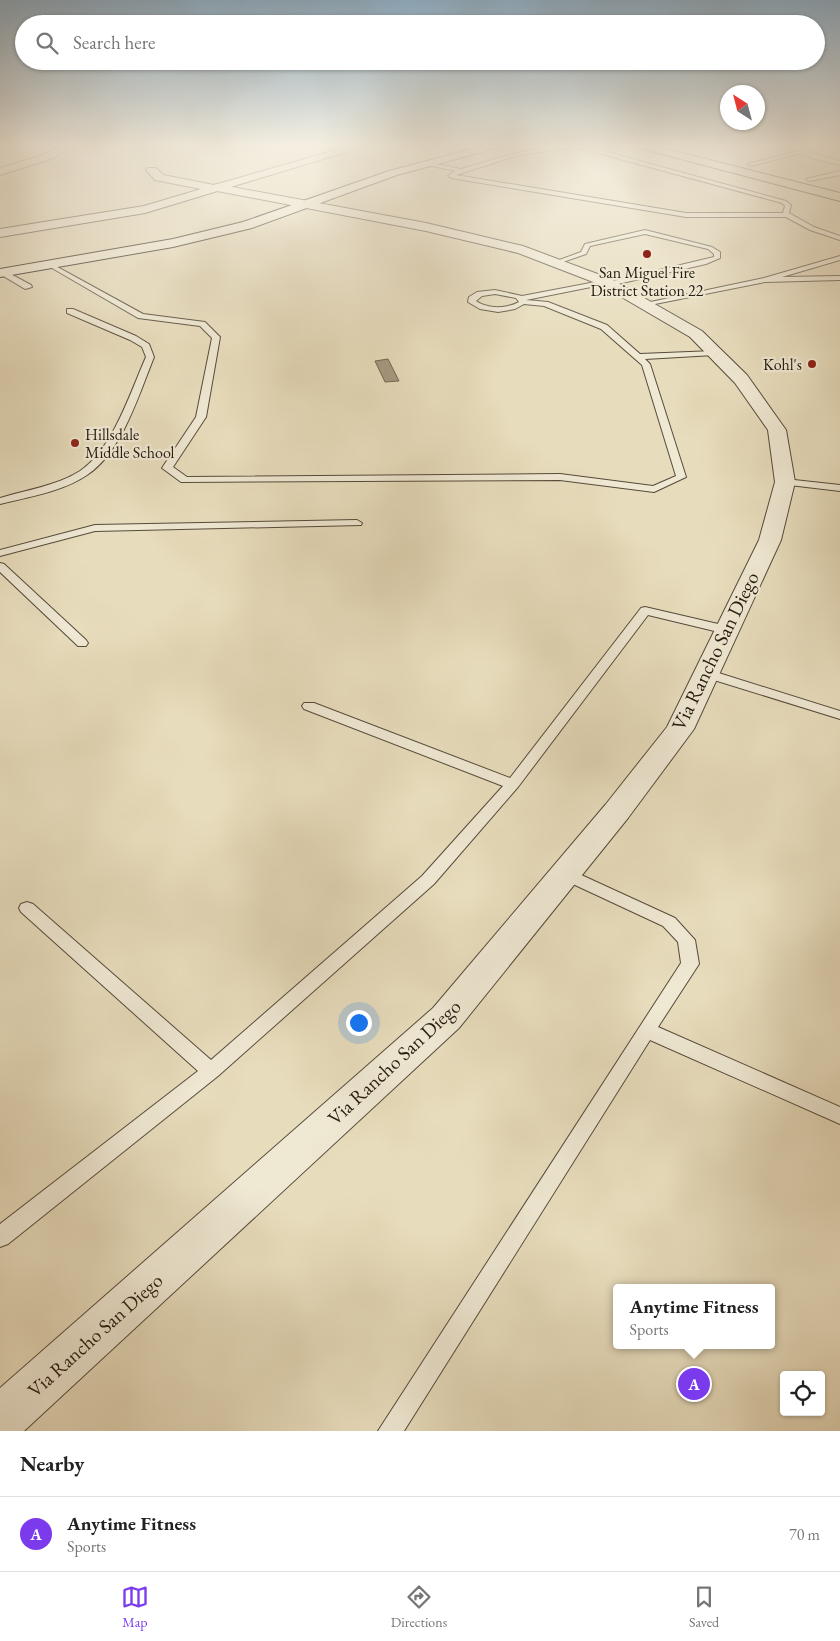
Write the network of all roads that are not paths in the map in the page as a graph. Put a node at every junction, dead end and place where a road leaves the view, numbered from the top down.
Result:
1 (122, 213) edge
2 (285, 213) edge
3 (345, 213) edge
4 (678, 213) edge
5 (786, 213) edge
6 (788, 215) junction
7 (0, 233) edge
8 (840, 238) edge
9 (840, 258) edge
10 (557, 262) junction
11 (48, 264) junction
12 (1, 273) edge
13 (840, 278) edge
14 (765, 280) junction
15 (608, 283) junction
16 (28, 287) dead end
17 (522, 300) junction
18 (645, 304) junction
19 (70, 311) dead end
20 (714, 353) junction
21 (638, 357) junction
22 (785, 482) junction
23 (840, 488) edge
24 (0, 501) edge
25 (357, 523) dead end
26 (0, 553) edge
27 (0, 566) edge
28 (727, 630) junction
29 (82, 644) dead end
30 (706, 673) junction
31 (309, 706) dead end
32 (840, 715) edge
33 (512, 784) junction
34 (566, 874) junction
35 (27, 908) dead end
36 (646, 1030) junction
37 (211, 1071) junction
38 (840, 1116) edge
39 (0, 1237) edge
40 (0, 1420) edge
41 (390, 1431) edge

1 - 7 street
2 - 11 street
3 - 10 street, Via Rancho San Diego
4 - 6 lane
5 - 6 lane
6 - 8 lane
9 - 14 lane
10 - 15 street, Via Rancho San Diego
10 - 15 lane
11 - 12 street
11 - 21 lane
12 - 16 lane
13 - 14 lane
14 - 18 lane
15 - 17 lane
15 - 18 street, Via Rancho San Diego
17 - 17 lane
17 - 21 lane
18 - 20 street, Via Rancho San Diego
19 - 24 lane
20 - 21 lane
20 - 22 street, Via Rancho San Diego
22 - 23 lane
22 - 28 street, Via Rancho San Diego
25 - 26 lane
27 - 29 lane
28 - 30 street, Via Rancho San Diego
28 - 33 lane
30 - 32 lane
30 - 34 street, Via Rancho San Diego
31 - 33 lane
33 - 37 lane
34 - 36 lane
34 - 40 street, Via Rancho San Diego
35 - 37 lane
36 - 38 lane
36 - 41 lane
37 - 39 lane

